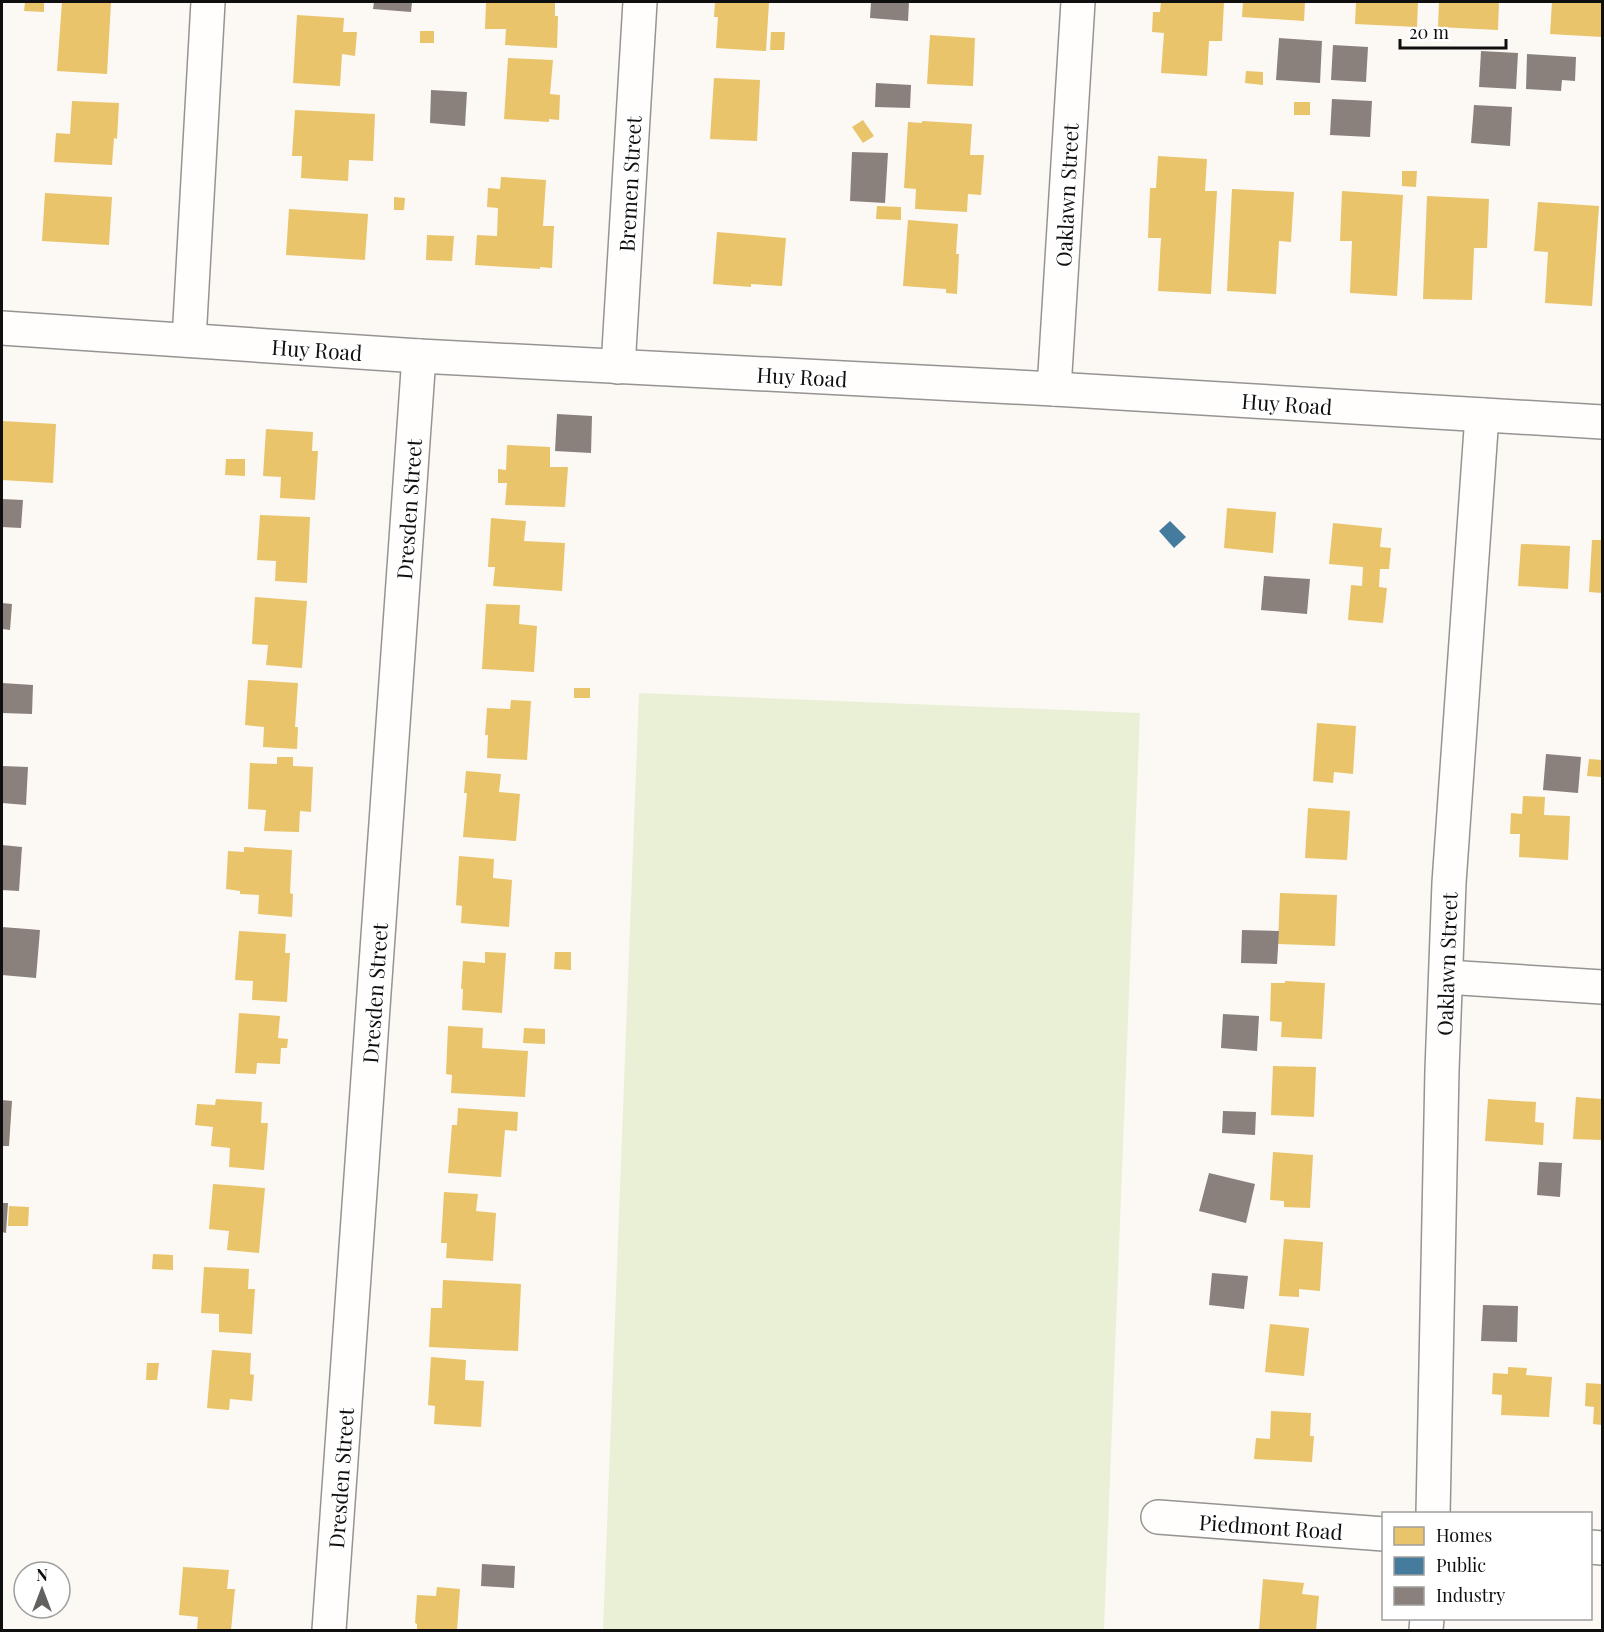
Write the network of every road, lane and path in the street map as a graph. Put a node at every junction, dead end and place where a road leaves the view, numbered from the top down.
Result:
1 (208, 2) edge
2 (640, 2) edge
3 (1078, 2) edge
4 (2, 328) edge
5 (189, 340) junction
6 (419, 356) junction
7 (618, 367) junction
8 (1054, 389) junction
9 (1482, 415) junction
10 (1602, 422) edge
11 (1446, 977) junction
12 (1602, 987) edge
13 (1433, 1512) edge
14 (1158, 1518) dead end
15 (1382, 1534) edge
16 (329, 1630) edge

1 - 5 street
2 - 7 street, Bremen Street
3 - 8 street, Oaklawn Street
4 - 5 street, Huy Road
5 - 6 street, Huy Road
6 - 7 street, Huy Road
6 - 16 street, Dresden Street
7 - 8 street, Huy Road
8 - 9 street, Huy Road
9 - 10 street, Huy Road
9 - 11 street, Oaklawn Street
11 - 12 street
11 - 13 street, Oaklawn Street
14 - 15 street, Piedmont Road

